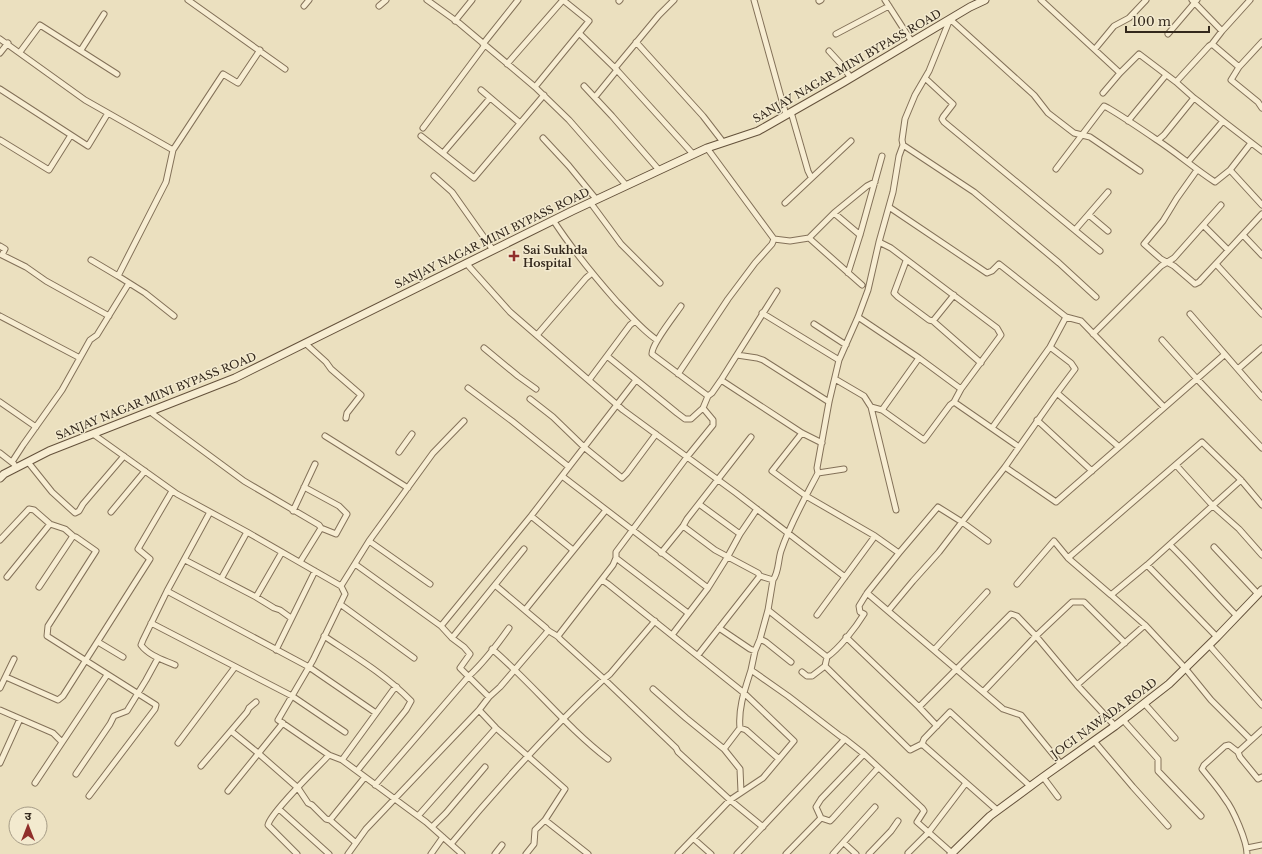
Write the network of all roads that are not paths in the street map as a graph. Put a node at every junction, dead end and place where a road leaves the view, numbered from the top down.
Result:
1 (188, 0) edge
2 (309, 0) edge
3 (386, 0) edge
4 (472, 0) edge
5 (518, 0) edge
6 (563, 0) edge
7 (674, 0) edge
8 (754, 0) edge
9 (885, 0) edge
10 (985, 0) edge
11 (1041, 0) edge
12 (1146, 0) edge
13 (1250, 0) edge
14 (430, 1) edge
15 (1195, 1) edge
16 (304, 6) dead end
17 (379, 6) dead end
18 (889, 6) junction
19 (104, 14) dead end
20 (950, 19) junction
21 (455, 21) junction
22 (1222, 31) junction
23 (580, 33) junction
24 (836, 34) dead end
25 (1168, 34) dead end
26 (0, 39) edge
27 (636, 42) junction
28 (912, 42) junction
29 (1262, 42) edge
30 (8, 43) junction
31 (484, 44) junction
32 (1212, 44) junction
33 (1095, 49) junction
34 (81, 50) junction
35 (260, 50) junction
36 (829, 51) dead end
37 (20, 52) junction
38 (0, 53) edge
39 (507, 64) junction
40 (1239, 67) junction
41 (285, 69) dead end
42 (616, 69) junction
43 (1120, 73) junction
44 (117, 74) dead end
45 (1166, 74) junction
46 (851, 78) junction
47 (925, 78) junction
48 (1176, 82) junction
49 (584, 86) dead end
50 (535, 87) junction
51 (0, 89) edge
52 (481, 90) dead end
53 (1104, 93) dead end
54 (544, 95) junction
55 (595, 97) junction
56 (490, 98) junction
57 (1194, 98) junction
58 (1262, 108) edge
59 (108, 112) junction
60 (789, 113) junction
61 (1128, 121) junction
62 (1223, 121) junction
63 (520, 123) junction
64 (423, 128) dead end
65 (72, 135) junction
66 (1082, 135) junction
67 (421, 136) dead end
68 (543, 138) dead end
69 (0, 140) edge
70 (1158, 140) junction
71 (851, 141) dead end
72 (723, 142) junction
73 (1251, 143) junction
74 (902, 145) junction
75 (707, 148) junction
76 (173, 150) junction
77 (1262, 151) edge
78 (443, 153) junction
79 (693, 154) junction
80 (882, 156) dead end
81 (1188, 162) junction
82 (1056, 169) dead end
83 (659, 170) junction
84 (1197, 170) junction
85 (1230, 170) junction
86 (1140, 171) dead end
87 (434, 176) dead end
88 (812, 177) junction
89 (875, 182) junction
90 (626, 185) junction
91 (1108, 192) dead end
92 (593, 201) junction
93 (785, 204) dead end
94 (1221, 205) dead end
95 (1262, 205) edge
96 (889, 207) junction
97 (834, 214) junction
98 (1262, 214) edge
99 (1089, 215) junction
100 (553, 220) junction
101 (1204, 226) junction
102 (1075, 230) junction
103 (1108, 230) dead end
104 (860, 235) junction
105 (1243, 235) junction
106 (809, 238) junction
107 (774, 239) junction
108 (879, 242) junction
109 (0, 246) edge
110 (493, 250) junction
111 (1228, 250) junction
112 (1100, 251) dead end
113 (1262, 255) edge
114 (91, 260) dead end
115 (906, 260) junction
116 (1167, 262) junction
117 (466, 263) junction
118 (1216, 264) junction
119 (592, 273) junction
120 (848, 273) junction
121 (118, 276) junction
122 (129, 283) junction
123 (660, 283) dead end
124 (862, 285) dead end
125 (777, 291) dead end
126 (954, 295) junction
127 (1096, 297) dead end
128 (681, 306) dead end
129 (762, 313) junction
130 (1190, 314) dead end
131 (1262, 314) edge
132 (0, 316) edge
133 (109, 316) junction
134 (174, 316) dead end
135 (858, 317) junction
136 (1066, 317) junction
137 (635, 321) junction
138 (933, 322) junction
139 (814, 324) dead end
140 (1093, 334) junction
141 (537, 335) junction
142 (657, 340) junction
143 (1162, 340) dead end
144 (305, 343) junction
145 (846, 345) junction
146 (1050, 347) junction
147 (484, 348) dead end
148 (1262, 348) edge
149 (1224, 355) junction
150 (607, 356) junction
151 (737, 356) junction
152 (80, 358) junction
153 (919, 358) junction
154 (839, 360) junction
155 (981, 363) junction
156 (1238, 369) junction
157 (678, 374) junction
158 (1197, 378) junction
159 (835, 379) junction
160 (589, 380) junction
161 (636, 380) junction
162 (721, 380) junction
163 (468, 388) dead end
164 (536, 389) dead end
165 (961, 389) junction
166 (1058, 393) junction
167 (708, 396) junction
168 (1262, 397) edge
169 (530, 399) dead end
170 (0, 402) edge
171 (829, 402) junction
172 (954, 402) junction
173 (617, 404) junction
174 (871, 407) junction
175 (1164, 407) junction
176 (703, 408) junction
177 (882, 410) junction
178 (149, 411) junction
179 (346, 418) dead end
180 (1037, 420) junction
181 (464, 421) dead end
182 (36, 427) junction
183 (992, 428) junction
184 (802, 433) junction
185 (93, 434) junction
186 (412, 434) dead end
187 (656, 434) junction
188 (325, 436) dead end
189 (751, 437) dead end
190 (822, 442) junction
191 (1019, 446) junction
192 (1119, 447) junction
193 (585, 448) junction
194 (1262, 448) edge
195 (399, 452) dead end
196 (0, 453) edge
197 (124, 456) junction
198 (687, 457) junction
199 (28, 462) junction
200 (315, 464) dead end
201 (15, 465) junction
202 (1176, 465) junction
203 (1005, 466) junction
204 (568, 467) junction
205 (844, 469) dead end
206 (145, 471) junction
207 (1092, 471) junction
208 (818, 473) junction
209 (562, 476) junction
210 (0, 478) edge
211 (717, 480) junction
212 (1241, 480) junction
213 (304, 487) junction
214 (408, 488) junction
215 (172, 491) junction
216 (806, 496) junction
217 (699, 504) junction
218 (1262, 504) edge
219 (1213, 506) junction
220 (757, 509) junction
221 (293, 510) junction
222 (606, 510) junction
223 (896, 510) dead end
224 (111, 512) dead end
225 (210, 512) junction
226 (531, 516) junction
227 (962, 522) junction
228 (50, 524) junction
229 (683, 526) junction
230 (321, 528) junction
231 (633, 531) junction
232 (247, 532) junction
233 (740, 534) junction
234 (788, 534) junction
235 (73, 536) junction
236 (874, 536) junction
237 (0, 540) edge
238 (988, 541) dead end
239 (369, 542) junction
240 (1170, 544) junction
241 (1214, 547) dead end
242 (524, 549) dead end
243 (573, 550) junction
244 (282, 552) junction
245 (661, 553) junction
246 (899, 553) junction
247 (1262, 555) edge
248 (728, 556) junction
249 (616, 558) junction
250 (1068, 558) junction
251 (185, 560) junction
252 (300, 562) junction
253 (356, 564) junction
254 (1147, 564) junction
255 (315, 571) junction
256 (760, 576) junction
257 (7, 577) dead end
258 (845, 577) junction
259 (221, 579) junction
260 (602, 580) junction
261 (773, 580) junction
262 (430, 584) dead end
263 (1017, 584) dead end
264 (495, 585) junction
265 (341, 586) junction
266 (39, 587) dead end
267 (708, 588) junction
268 (167, 591) junction
269 (988, 592) dead end
270 (1260, 592) edge
271 (867, 593) junction
272 (1111, 595) junction
273 (256, 596) junction
274 (340, 604) junction
275 (525, 610) junction
276 (768, 610) junction
277 (888, 611) junction
278 (688, 613) junction
279 (817, 615) dead end
280 (1237, 616) junction
281 (291, 618) junction
282 (655, 621) junction
283 (151, 623) junction
284 (1145, 625) junction
285 (441, 626) junction
286 (509, 628) dead end
287 (719, 628) junction
288 (548, 631) junction
289 (672, 635) junction
290 (324, 636) junction
291 (558, 636) junction
292 (1036, 636) junction
293 (846, 637) junction
294 (1217, 637) junction
295 (452, 638) junction
296 (760, 639) junction
297 (98, 642) junction
298 (1125, 643) junction
299 (1209, 645) junction
300 (492, 649) junction
301 (276, 650) junction
302 (934, 650) junction
303 (755, 651) junction
304 (698, 655) junction
305 (123, 657) dead end
306 (827, 657) junction
307 (158, 658) junction
308 (414, 658) dead end
309 (14, 659) dead end
310 (86, 661) junction
311 (791, 662) dead end
312 (175, 665) dead end
313 (825, 666) junction
314 (235, 667) junction
315 (308, 667) junction
316 (1185, 668) junction
317 (515, 669) junction
318 (751, 670) junction
319 (956, 670) junction
320 (802, 672) dead end
321 (107, 674) junction
322 (469, 676) junction
323 (6, 677) junction
324 (604, 679) junction
325 (1077, 685) junction
326 (397, 687) junction
327 (0, 688) edge
328 (654, 689) dead end
329 (984, 692) junction
330 (137, 693) junction
331 (744, 693) junction
332 (292, 696) junction
333 (489, 697) junction
334 (256, 702) dead end
335 (1144, 703) junction
336 (1262, 705) edge
337 (919, 707) junction
338 (0, 710) edge
339 (479, 710) junction
340 (376, 713) junction
341 (563, 718) junction
342 (20, 719) junction
343 (1123, 720) junction
344 (283, 723) junction
345 (937, 726) junction
346 (1115, 726) junction
347 (496, 728) junction
348 (740, 728) junction
349 (1262, 730) edge
350 (231, 731) junction
351 (345, 732) dead end
352 (1175, 738) dead end
353 (845, 739) junction
354 (1250, 740) junction
355 (1094, 741) junction
356 (62, 742) junction
357 (178, 742) dead end
358 (922, 744) junction
359 (724, 749) junction
360 (1238, 752) junction
361 (258, 753) junction
362 (864, 754) junction
363 (329, 755) junction
364 (527, 756) junction
365 (608, 759) dead end
366 (779, 759) junction
367 (342, 760) junction
368 (0, 763) edge
369 (1061, 764) junction
370 (201, 766) dead end
371 (485, 767) dead end
372 (878, 768) junction
373 (357, 771) junction
374 (76, 774) dead end
375 (364, 777) junction
376 (1043, 777) junction
377 (1262, 777) edge
378 (966, 783) junction
379 (35, 784) dead end
380 (376, 785) junction
381 (1030, 786) junction
382 (298, 788) junction
383 (228, 791) dead end
384 (741, 792) junction
385 (89, 796) dead end
386 (1058, 797) dead end
387 (394, 799) junction
388 (730, 800) junction
389 (875, 807) dead end
390 (279, 809) junction
391 (997, 810) junction
392 (418, 816) junction
393 (1201, 816) dead end
394 (821, 818) junction
395 (330, 820) junction
396 (545, 820) junction
397 (898, 821) dead end
398 (1168, 826) dead end
399 (432, 827) junction
400 (763, 827) junction
401 (928, 833) junction
402 (443, 837) junction
403 (694, 838) junction
404 (356, 843) junction
405 (844, 843) junction
406 (451, 844) junction
407 (502, 845) dead end
408 (1262, 845) edge
409 (1246, 851) edge
410 (908, 853) edge
411 (297, 854) edge
412 (329, 854) edge
413 (348, 854) edge
414 (431, 854) edge
415 (462, 854) edge
416 (495, 854) edge
417 (526, 854) edge
418 (588, 854) edge
419 (678, 854) edge
420 (711, 854) edge
421 (736, 854) edge
422 (787, 854) edge
423 (833, 854) edge
424 (856, 854) edge
425 (869, 854) edge
426 (951, 854) edge

1 - 35 street
2 - 16 street
3 - 17 street
4 - 21 street
5 - 31 street
6 - 23 street
6 - 39 street
7 - 27 street
8 - 60 street
9 - 18 street
10 - 20 street, SANJAY NAGAR MINI BYPASS ROAD
11 - 33 street
12 - 33 street
13 - 22 street
14 - 21 street
15 - 22 street
15 - 25 street
18 - 24 street
18 - 28 street
19 - 34 street
20 - 28 street, SANJAY NAGAR MINI BYPASS ROAD
20 - 47 street
20 - 66 street
21 - 31 street
22 - 32 street
23 - 42 street
23 - 50 street
26 - 30 street
27 - 42 street
27 - 72 street
28 - 46 street, SANJAY NAGAR MINI BYPASS ROAD
29 - 40 street
30 - 37 street
30 - 38 street
31 - 39 street
31 - 64 street
32 - 40 street
32 - 48 street
33 - 43 street
34 - 37 street
34 - 44 street
35 - 41 street
35 - 76 street
36 - 46 street
37 - 59 street
39 - 50 street
40 - 58 street
42 - 55 street
42 - 79 street
43 - 45 street
43 - 53 street
45 - 48 street
45 - 61 street
46 - 60 street, SANJAY NAGAR MINI BYPASS ROAD
47 - 74 street
47 - 102 street
48 - 57 street
49 - 55 street
50 - 54 street
51 - 65 street
52 - 56 street
54 - 63 street
54 - 90 street
55 - 83 street
56 - 63 street
56 - 78 street
57 - 62 street
57 - 70 street
59 - 65 street
59 - 76 street
60 - 72 street, SANJAY NAGAR MINI BYPASS ROAD
60 - 88 street
61 - 66 street
61 - 70 street
62 - 73 street
62 - 81 street
63 - 78 street
65 - 69 street
66 - 82 street
66 - 86 street
67 - 78 street
68 - 92 street
70 - 81 street
71 - 88 street
72 - 75 street, SANJAY NAGAR MINI BYPASS ROAD
73 - 77 street
73 - 85 street
74 - 96 street
74 - 127 street
75 - 79 street, SANJAY NAGAR MINI BYPASS ROAD
75 - 107 street
76 - 121 street
79 - 83 street, SANJAY NAGAR MINI BYPASS ROAD
80 - 89 street
81 - 84 street
83 - 90 street, SANJAY NAGAR MINI BYPASS ROAD
84 - 85 street
84 - 116 street
85 - 95 street
87 - 110 street
88 - 93 street
89 - 97 street
89 - 104 street
90 - 92 street, SANJAY NAGAR MINI BYPASS ROAD
91 - 99 street
92 - 100 street, SANJAY NAGAR MINI BYPASS ROAD
92 - 123 street
94 - 101 street
96 - 108 street
96 - 136 street
97 - 104 street
97 - 106 street
98 - 105 street
99 - 102 street
99 - 103 street
100 - 110 street, SANJAY NAGAR MINI BYPASS ROAD
100 - 119 street
101 - 111 street
101 - 116 street
102 - 112 street
104 - 120 street
105 - 111 street
105 - 113 street
106 - 107 street
106 - 120 street
107 - 157 street
108 - 115 street
108 - 135 street
109 - 133 street
110 - 117 street, SANJAY NAGAR MINI BYPASS ROAD
111 - 118 street
114 - 121 street
115 - 126 street
115 - 138 street
116 - 118 street
116 - 140 street
117 - 141 street
117 - 144 street, SANJAY NAGAR MINI BYPASS ROAD
118 - 131 street
119 - 137 street
119 - 141 street
120 - 124 street
121 - 122 street
122 - 133 street
122 - 134 street
125 - 129 street
126 - 138 street
126 - 155 street
128 - 142 street
129 - 151 street
129 - 154 street
130 - 149 street
132 - 152 street
133 - 152 street
135 - 145 street
135 - 153 street
136 - 140 street
136 - 146 street
137 - 142 street
137 - 150 street
138 - 155 street
139 - 145 street
140 - 175 street
141 - 160 street
142 - 157 street
143 - 158 street
144 - 178 street, SANJAY NAGAR MINI BYPASS ROAD
144 - 179 street
145 - 154 street
146 - 166 street
146 - 183 street
147 - 164 street
148 - 156 street
149 - 156 street
149 - 158 street
150 - 160 street
150 - 161 street
151 - 162 street
151 - 171 street
152 - 182 street
153 - 165 street
153 - 177 street
154 - 159 street
155 - 165 street
156 - 168 street
157 - 167 street
158 - 175 street
158 - 194 street
159 - 171 street
159 - 174 street
160 - 173 street
161 - 173 street
161 - 176 street
162 - 167 street
162 - 184 street
163 - 204 street
165 - 172 street
166 - 180 street
166 - 192 street
167 - 176 street
169 - 193 street
170 - 182 street
171 - 190 street
172 - 177 street
172 - 183 street
173 - 187 street
173 - 193 street
174 - 177 street
174 - 223 street
175 - 192 street
176 - 198 street
178 - 185 street, SANJAY NAGAR MINI BYPASS ROAD
178 - 221 street
180 - 191 street
180 - 207 street
181 - 214 street
182 - 201 street
183 - 191 street
184 - 190 street
184 - 216 street
185 - 197 street
185 - 199 street, SANJAY NAGAR MINI BYPASS ROAD
186 - 195 street
187 - 193 street
187 - 198 street
188 - 214 street
189 - 211 street
190 - 208 street
191 - 203 street
192 - 207 street
193 - 204 street
196 - 201 street
197 - 199 street
197 - 206 street
198 - 211 street
198 - 231 street
199 - 201 street, SANJAY NAGAR MINI BYPASS ROAD
200 - 213 street
201 - 210 street, SANJAY NAGAR MINI BYPASS ROAD
202 - 212 street
202 - 219 street
202 - 250 street
203 - 207 street
203 - 227 street
204 - 209 street
205 - 208 street
206 - 215 street
206 - 224 street
208 - 216 street
209 - 222 street
209 - 226 street
211 - 217 street
211 - 220 street
212 - 218 street
212 - 219 street
213 - 221 street
213 - 230 street
214 - 239 street
215 - 225 street
215 - 297 street
216 - 234 street
216 - 236 street
217 - 229 street
217 - 233 street
219 - 240 street
219 - 247 street
220 - 233 street
220 - 234 street
221 - 230 street
222 - 231 street
222 - 243 street
225 - 232 street
225 - 251 street
226 - 243 street
226 - 285 street
227 - 238 street
227 - 246 street
227 - 277 street
228 - 235 street
228 - 237 street
228 - 257 street
229 - 245 street
229 - 248 street
230 - 252 street
231 - 245 street
231 - 249 street
232 - 244 street
232 - 259 street
233 - 248 street
234 - 258 street
234 - 261 street
235 - 266 street
235 - 310 street
236 - 246 street
236 - 258 street
239 - 253 street
239 - 262 street
240 - 254 street
240 - 280 street
241 - 270 street
242 - 264 street
243 - 275 street
244 - 252 street
244 - 273 street
245 - 267 street
246 - 271 street
248 - 256 street
248 - 267 street
249 - 260 street
249 - 278 street
250 - 263 street
250 - 272 street
251 - 259 street
251 - 268 street
252 - 255 street
253 - 265 street
253 - 285 street
254 - 272 street
254 - 294 street
255 - 265 street
255 - 281 street
256 - 261 street
256 - 287 street
258 - 279 street
259 - 273 street
260 - 282 street
260 - 291 street
261 - 276 street
264 - 275 street
264 - 295 street
265 - 274 street
267 - 278 street
268 - 283 street
268 - 301 street
269 - 302 street
270 - 280 street, JOGI NAWADA ROAD
271 - 277 street
271 - 293 street
272 - 284 street
273 - 281 street
274 - 290 street
274 - 308 street
275 - 288 street
276 - 296 street
276 - 306 street
277 - 302 street
278 - 289 street
280 - 294 street, JOGI NAWADA ROAD
281 - 301 street
282 - 289 street
282 - 324 street
283 - 307 street
283 - 314 street
284 - 298 street
284 - 316 street
285 - 295 street
286 - 300 street
287 - 303 street
287 - 304 street
288 - 291 street
288 - 317 street
289 - 304 street
290 - 315 street
290 - 326 street
291 - 324 street
292 - 298 street
292 - 319 street
292 - 325 street
292 - 329 street
293 - 306 street
293 - 337 street
294 - 299 street, JOGI NAWADA ROAD
295 - 322 street
296 - 303 street
296 - 311 street
297 - 305 street
297 - 310 street
298 - 325 street
299 - 316 street, JOGI NAWADA ROAD
299 - 336 street
300 - 317 street
300 - 322 street
301 - 315 street
302 - 319 street
303 - 318 street
304 - 331 street
306 - 313 street
307 - 312 street
307 - 330 street
309 - 323 street
310 - 321 street
310 - 323 street
313 - 320 street
313 - 358 street
314 - 332 street
314 - 357 street
315 - 332 street
315 - 340 street
316 - 335 street, JOGI NAWADA ROAD
316 - 354 street
317 - 333 street
317 - 341 street
318 - 331 street
318 - 353 street
319 - 329 street
319 - 337 street
321 - 330 street
321 - 356 street
322 - 333 street
322 - 380 street
323 - 327 street
324 - 341 street
324 - 388 street
325 - 346 street
326 - 340 street
326 - 373 street
328 - 359 street
329 - 369 street
330 - 374 street
330 - 385 street
331 - 348 street
331 - 366 street
332 - 344 street
332 - 351 street
333 - 339 street
334 - 350 street
335 - 343 street, JOGI NAWADA ROAD
335 - 352 street
337 - 345 street
338 - 342 street
339 - 347 street
339 - 387 street
340 - 367 street
341 - 364 street
341 - 365 street
342 - 356 street
342 - 368 street
343 - 346 street, JOGI NAWADA ROAD
343 - 393 street
344 - 361 street
344 - 363 street
345 - 358 street
345 - 381 street
346 - 355 street, JOGI NAWADA ROAD
347 - 364 street
347 - 392 street
348 - 359 street
348 - 366 street
349 - 354 street
350 - 361 street
350 - 370 street
353 - 362 street
353 - 400 street
354 - 360 street
355 - 369 street, JOGI NAWADA ROAD
355 - 398 street
356 - 379 street
358 - 378 street
359 - 384 street
360 - 377 street
360 - 409 street
361 - 382 street
361 - 383 street
362 - 372 street
362 - 394 street
363 - 367 street
363 - 382 street
364 - 396 street
364 - 406 street
366 - 384 street
367 - 373 street
369 - 376 street, JOGI NAWADA ROAD
371 - 399 street
372 - 394 street
372 - 401 street
373 - 375 street
375 - 380 street
375 - 395 street
376 - 381 street, JOGI NAWADA ROAD
376 - 386 street
378 - 391 street
378 - 401 street
380 - 387 street
381 - 391 street, JOGI NAWADA ROAD
382 - 390 street
382 - 395 street
384 - 388 street
387 - 392 street
387 - 404 street
388 - 400 street
388 - 403 street
389 - 405 street
390 - 411 street
390 - 412 street
391 - 426 street, JOGI NAWADA ROAD
392 - 399 street
394 - 422 street
395 - 404 street
396 - 417 street
396 - 418 street
397 - 425 street
399 - 402 street
400 - 421 street
401 - 410 street
401 - 426 street
402 - 406 street
402 - 414 street
403 - 419 street
403 - 420 street
404 - 413 street
405 - 423 street
405 - 424 street
406 - 415 street
407 - 416 street
408 - 409 street

